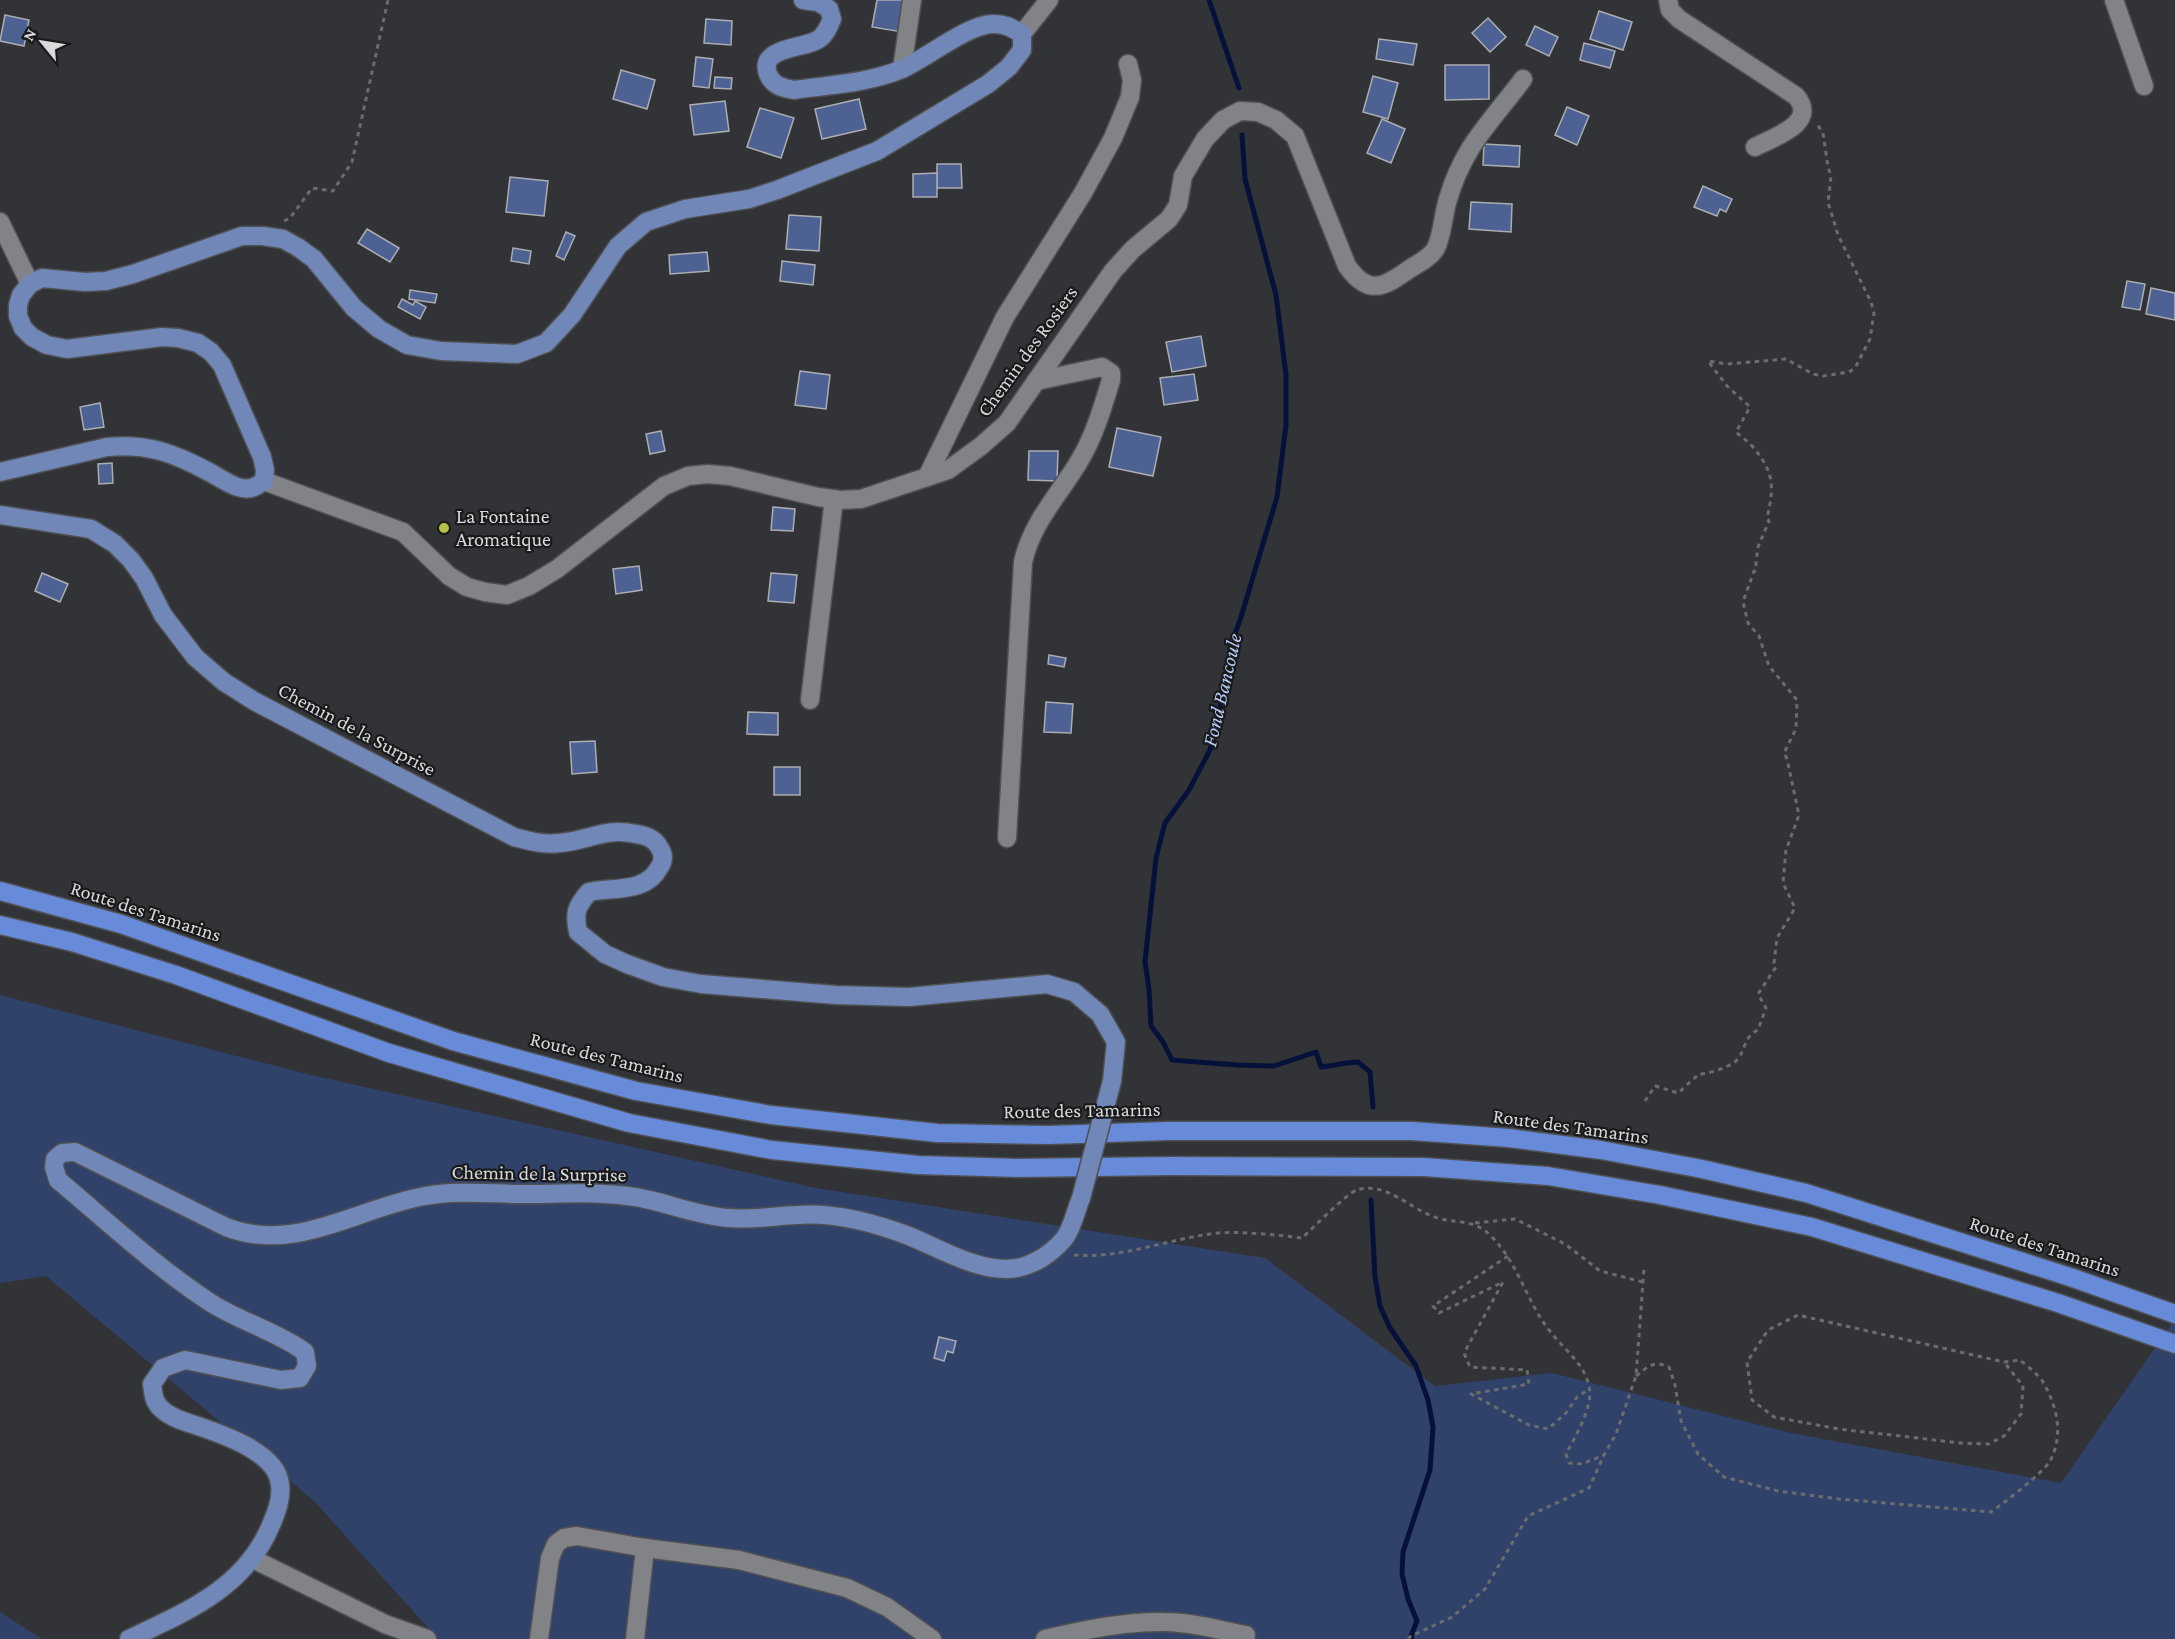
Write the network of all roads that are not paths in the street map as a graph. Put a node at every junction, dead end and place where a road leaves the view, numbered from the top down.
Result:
1 (803, 0) edge
2 (912, 0) edge
3 (1049, 0) edge
4 (1668, 0) edge
5 (2114, 0) edge
6 (1022, 34) junction
7 (1128, 64) dead end
8 (902, 69) junction
9 (1523, 79) dead end
10 (2144, 86) dead end
11 (1755, 147) dead end
12 (0, 222) edge
13 (30, 284) junction
14 (1036, 381) junction
15 (0, 472) edge
16 (927, 477) junction
17 (264, 481) junction
18 (834, 499) junction
19 (0, 515) edge
20 (810, 700) dead end
21 (1007, 838) dead end
22 (0, 891) edge
23 (0, 925) edge
24 (2175, 1314) edge
25 (2175, 1344) edge
26 (645, 1548) junction
27 (254, 1559) junction
28 (1246, 1635) dead end
29 (129, 1639) edge
30 (427, 1639) edge
31 (539, 1639) edge
32 (635, 1639) edge
33 (932, 1639) edge
34 (1045, 1639) edge

1 - 8 main road
2 - 8 street
3 - 6 street
4 - 11 street
5 - 10 street
6 - 8 main road
6 - 13 main road
7 - 16 street
9 - 14 street, Chemin des Rosiers
12 - 13 street
13 - 17 main road
14 - 16 street, Chemin des Rosiers
14 - 21 street
15 - 17 main road
16 - 18 street, Chemin des Rosiers
17 - 18 street, Chemin des Rosiers
18 - 20 street
19 - 27 main road, Chemin de la Surprise, bridge
22 - 24 highway, Route des Tamarins
23 - 25 highway
26 - 31 street
26 - 32 street
26 - 33 street
27 - 29 main road, Chemin de la Surprise
27 - 30 street
28 - 34 street

